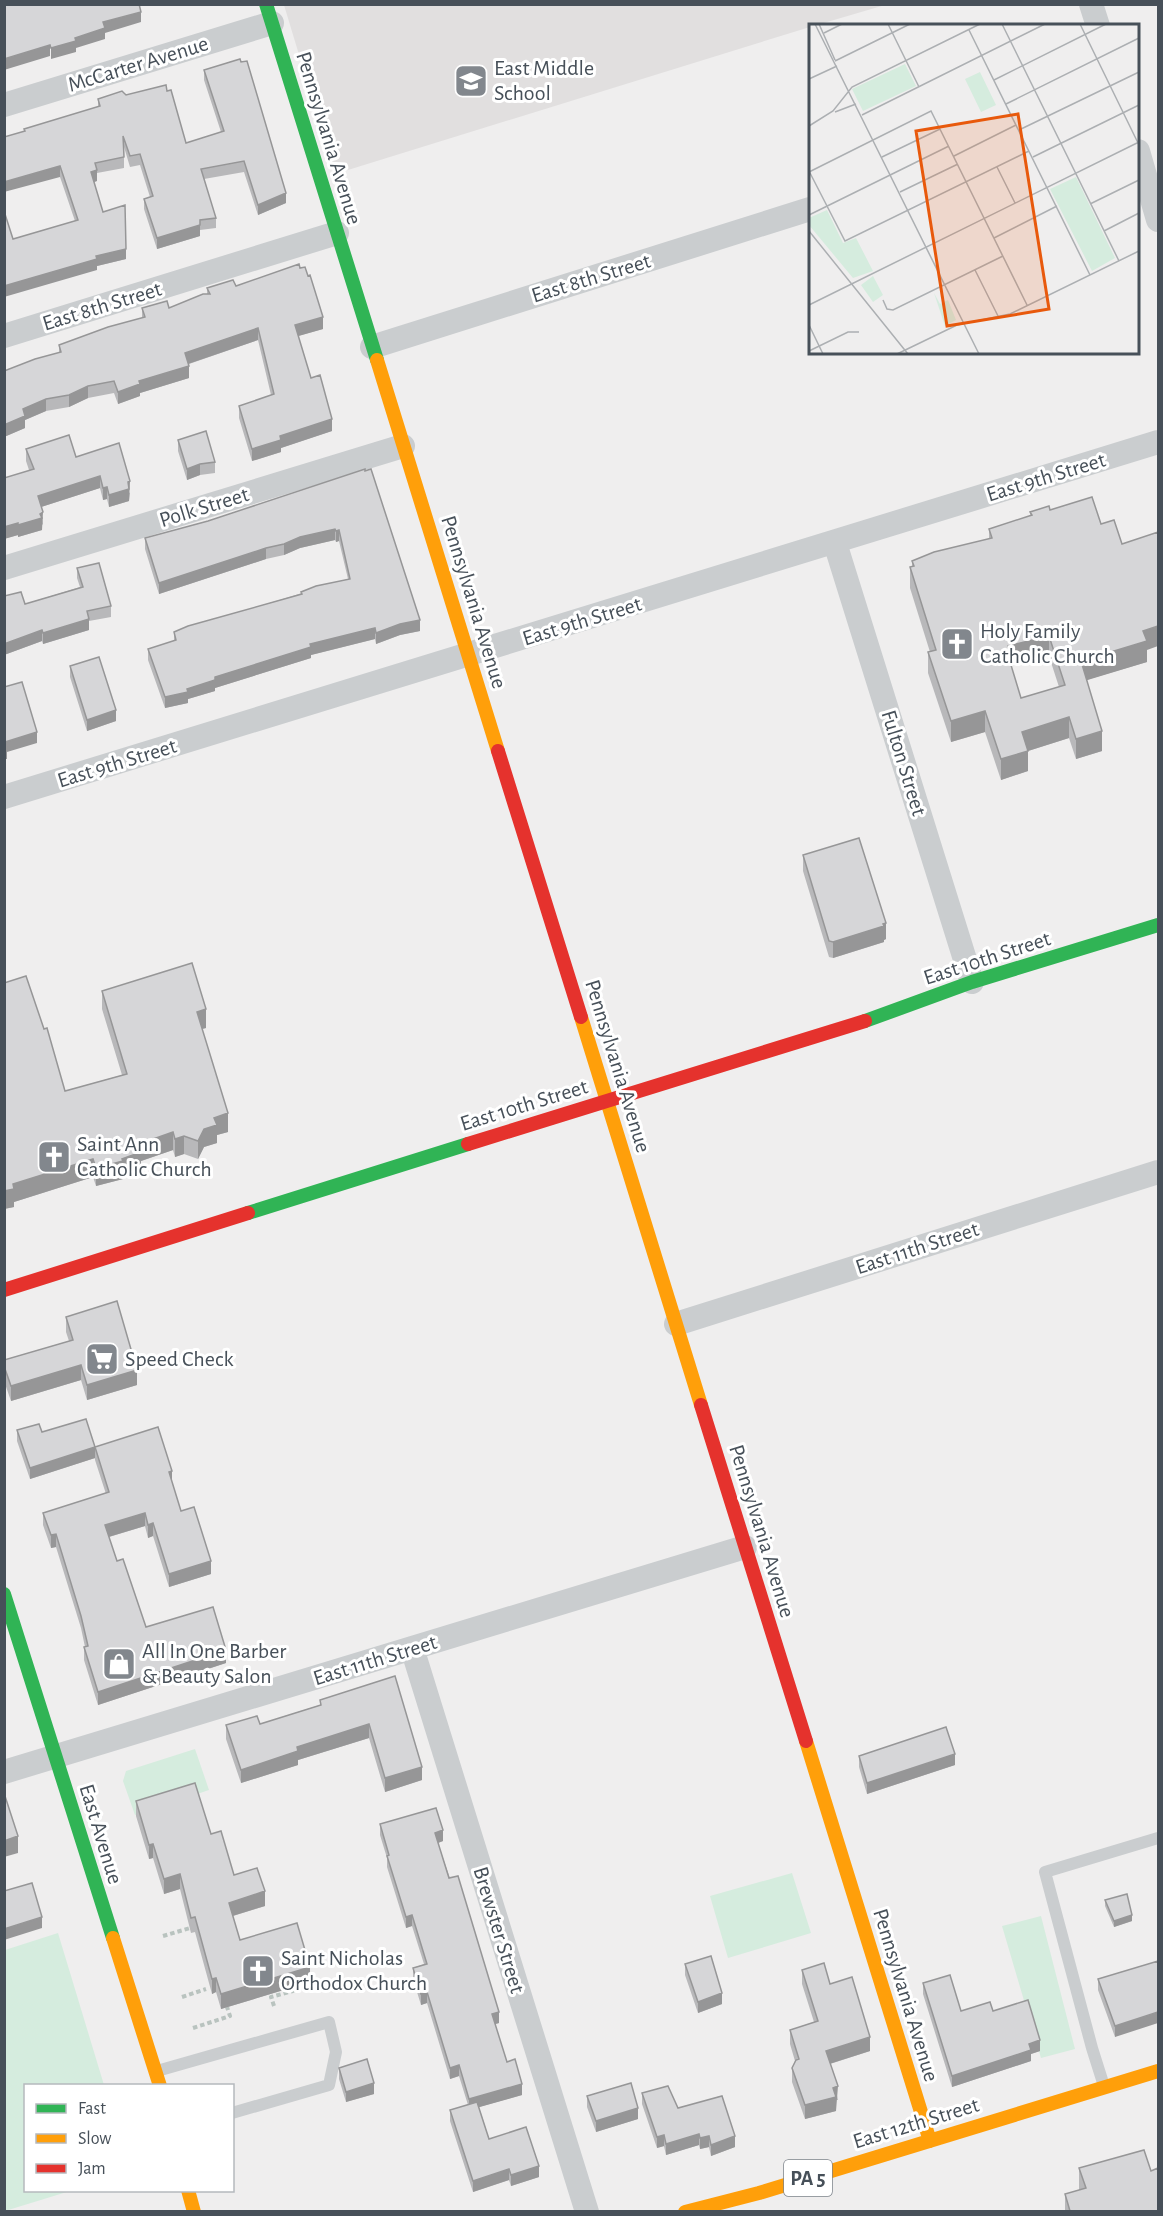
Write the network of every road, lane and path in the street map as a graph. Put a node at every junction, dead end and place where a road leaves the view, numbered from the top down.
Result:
1 (1091, 4) edge
2 (269, 14) edge
3 (1097, 24) edge
4 (4, 105) edge
5 (1139, 155) edge
6 (1153, 178) edge
7 (809, 209) edge
8 (1158, 220) edge
9 (337, 233) junction
10 (4, 336) edge
11 (372, 348) junction
12 (1158, 442) edge
13 (403, 446) junction
14 (835, 543) junction
15 (4, 568) edge
16 (468, 656) junction
17 (4, 797) edge
18 (1158, 925) edge
19 (972, 982) junction
20 (607, 1102) junction
21 (1158, 1172) edge
22 (4, 1290) edge
23 (676, 1324) junction
24 (745, 1548) junction
25 (4, 1594) edge
26 (412, 1648) junction
27 (56, 1756) junction
28 (4, 1772) edge
29 (1158, 1838) edge
30 (190, 1928) edge
31 (163, 1936) dead end
32 (292, 1987) edge
33 (206, 1989) dead end
34 (182, 1997) dead end
35 (274, 2006) dead end
36 (227, 2007) edge
37 (193, 2028) dead end
38 (155, 2071) junction
39 (1158, 2071) edge
40 (160, 2084) edge
41 (1104, 2088) junction
42 (234, 2112) edge
43 (930, 2141) junction
44 (189, 2192) edge
45 (194, 2211) edge
46 (586, 2211) edge
47 (686, 2211) edge

1 - 3 street
2 - 4 street, McCarter Avenue
2 - 9 street, Pennsylvania Avenue
5 - 6 street
6 - 8 street
7 - 11 street, East 8th Street
9 - 10 street, East 8th Street
9 - 11 street, Pennsylvania Avenue
11 - 13 street, Pennsylvania Avenue
12 - 14 street, East 9th Street
13 - 15 street, Polk Street
13 - 16 street, Pennsylvania Avenue
14 - 16 street, East 9th Street
14 - 19 street, Fulton Street
16 - 17 street, East 9th Street
16 - 20 street, Pennsylvania Avenue
18 - 19 street, East 10th Street
19 - 20 street, East 10th Street
20 - 22 street, East 10th Street
20 - 23 street, Pennsylvania Avenue
21 - 23 street, East 11th Street
23 - 24 street, Pennsylvania Avenue
24 - 26 street, East 11th Street
24 - 43 street, Pennsylvania Avenue
25 - 27 street, East Avenue
26 - 27 street, East 11th Street
26 - 46 street, Brewster Street
27 - 28 street, East 11th Street
27 - 38 street, East Avenue
29 - 41 lane
30 - 31 path
32 - 35 path
33 - 34 path
36 - 37 path
38 - 40 street, East Avenue
38 - 42 lane
39 - 41 street, East 12th Street / PA 5
41 - 43 street, East 12th Street / PA 5
43 - 47 street, East 12th Street / PA 5
44 - 45 street

